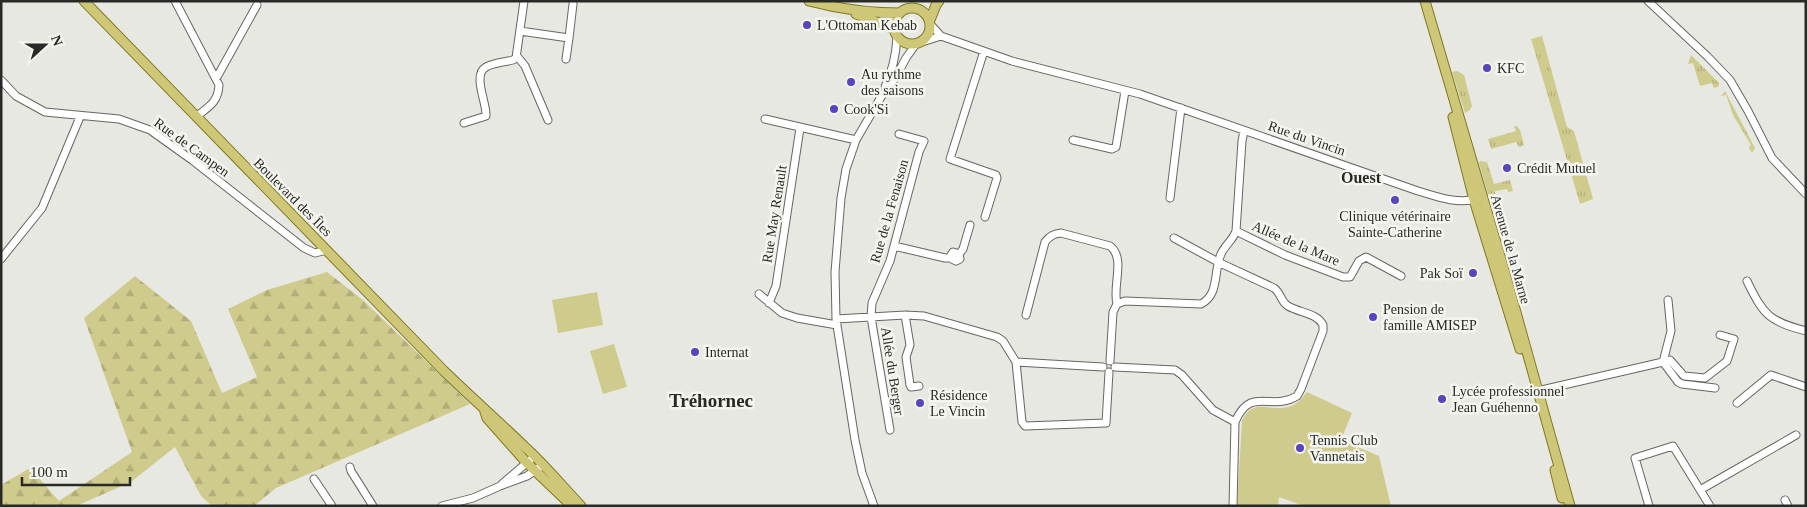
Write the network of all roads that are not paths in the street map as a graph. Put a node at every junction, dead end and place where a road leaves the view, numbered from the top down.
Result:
1 (84, 1) edge
2 (175, 1) edge
3 (524, 1) edge
4 (809, 1) edge
5 (922, 1) edge
6 (939, 1) edge
7 (1420, 1) edge
8 (1425, 1) edge
9 (1648, 1) edge
10 (573, 4) dead end
11 (257, 5) dead end
12 (912, 8) junction
13 (846, 10) junction
14 (900, 13) junction
15 (930, 23) junction
16 (520, 31) junction
17 (896, 33) junction
18 (941, 36) junction
19 (569, 38) junction
20 (919, 43) junction
21 (984, 51) junction
22 (517, 56) junction
23 (566, 59) dead end
24 (217, 77) junction
25 (1, 80) edge
26 (1125, 91) junction
27 (881, 97) junction
28 (1181, 108) junction
29 (80, 117) junction
30 (196, 117) junction
31 (765, 119) dead end
32 (548, 120) dead end
33 (464, 123) dead end
34 (800, 128) junction
35 (1244, 131) junction
36 (899, 134) dead end
37 (856, 140) junction
38 (1073, 140) dead end
39 (1806, 194) edge
40 (1170, 198) dead end
41 (1478, 199) junction
42 (985, 217) dead end
43 (970, 225) dead end
44 (1236, 231) junction
45 (1174, 238) dead end
46 (894, 246) junction
47 (328, 250) junction
48 (1, 259) edge
49 (1218, 262) junction
50 (1401, 276) dead end
51 (1748, 282) dead end
52 (759, 294) dead end
53 (1668, 300) dead end
54 (769, 303) junction
55 (1117, 304) junction
56 (905, 315) junction
57 (1026, 315) dead end
58 (871, 317) junction
59 (837, 322) junction
60 (1806, 331) edge
61 (1720, 335) dead end
62 (1016, 362) junction
63 (1663, 362) junction
64 (1109, 369) junction
65 (919, 386) dead end
66 (1806, 387) edge
67 (1714, 388) dead end
68 (1535, 391) junction
69 (1737, 403) dead end
70 (484, 410) junction
71 (1235, 422) junction
72 (890, 430) dead end
73 (1796, 435) dead end
74 (536, 458) junction
75 (526, 462) junction
76 (350, 467) dead end
77 (540, 468) junction
78 (314, 479) dead end
79 (500, 486) junction
80 (1700, 490) junction
81 (1709, 505) edge
82 (332, 506) edge
83 (373, 506) edge
84 (442, 506) edge
85 (572, 506) edge
86 (581, 506) edge
87 (874, 506) edge
88 (1232, 506) edge
89 (1564, 506) edge
90 (1570, 506) edge
91 (1649, 506) edge

1 - 30 main road, Boulevard des Îles
2 - 24 street
3 - 16 street
4 - 13 main road
5 - 12 main road
6 - 15 main road
7 - 41 main road, Avenue de la Marne
8 - 41 main road, Avenue de la Marne
9 - 39 street
10 - 19 street
11 - 24 street
12 - 14 main road
12 - 15 main road
13 - 14 main road
13 - 17 main road
14 - 17 main road
15 - 18 street, Rue du Vincin
15 - 20 main road
16 - 19 street
16 - 22 street
17 - 20 main road
17 - 27 street
18 - 20 street
18 - 21 street, Rue du Vincin
19 - 23 street
20 - 27 street
21 - 26 street, Rue du Vincin
21 - 42 street
22 - 32 street
22 - 33 street
24 - 30 street
25 - 29 street, Rue de Campen
26 - 28 street, Rue du Vincin
26 - 38 street
27 - 37 street
28 - 35 street, Rue du Vincin
28 - 40 street
29 - 47 street, Rue de Campen
29 - 48 street
30 - 47 main road, Boulevard des Îles
31 - 34 street
34 - 37 street
34 - 54 street, Rue May Renault
35 - 41 street, Rue du Vincin
35 - 44 street, Allée de la Mare
36 - 46 street, Rue de la Fenaison
37 - 59 street
41 - 68 main road, Avenue de la Marne
43 - 46 street
44 - 49 street
44 - 50 street, Allée de la Mare
45 - 49 street
46 - 58 street, Rue de la Fenaison
47 - 70 main road, Boulevard des Îles
49 - 55 street
49 - 71 street
51 - 60 street
52 - 54 street
53 - 63 street
54 - 59 street
55 - 57 street
55 - 64 street
56 - 58 street
56 - 62 street
56 - 65 street
58 - 59 street
58 - 72 street, Allée du Berger
59 - 87 street
61 - 63 street
62 - 64 street
62 - 64 street
63 - 67 street
63 - 68 street
64 - 71 street
66 - 69 street
68 - 89 main road, Avenue de la Marne
68 - 90 main road, Avenue de la Marne
70 - 74 main road, Boulevard des Îles
70 - 75 main road, Boulevard des Îles
71 - 88 street
73 - 80 street
74 - 75 street
74 - 77 main road, Boulevard des Îles
75 - 77 main road, Boulevard des Îles
75 - 79 street
76 - 83 street
77 - 79 street
77 - 85 main road, Boulevard des Îles
77 - 86 main road, Boulevard des Îles
78 - 82 street
79 - 84 street
80 - 81 street
80 - 91 street

